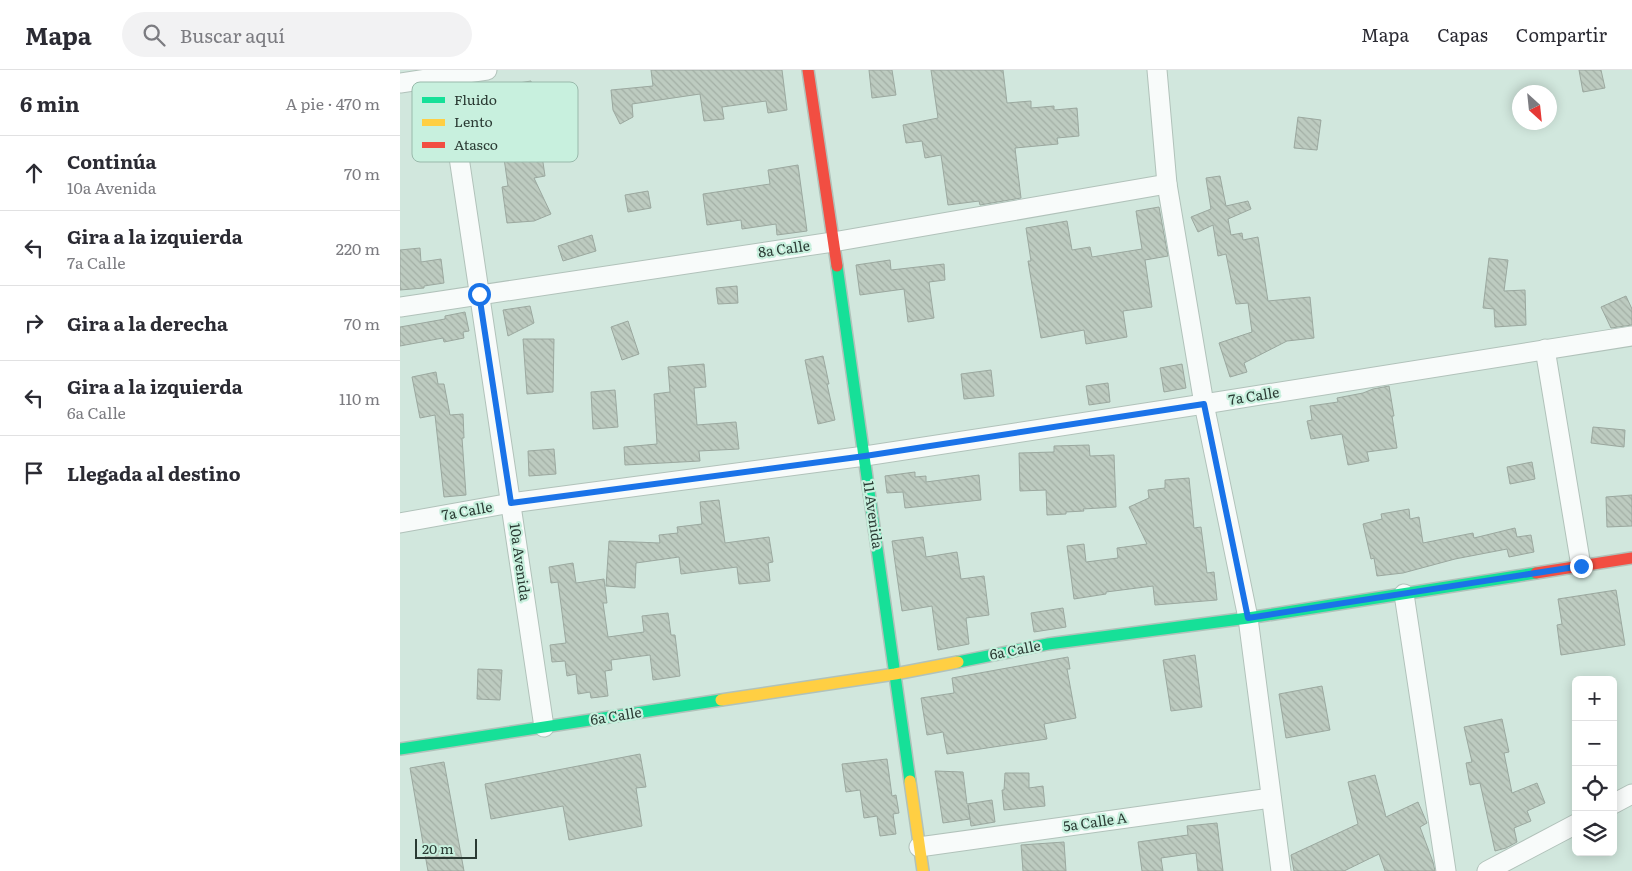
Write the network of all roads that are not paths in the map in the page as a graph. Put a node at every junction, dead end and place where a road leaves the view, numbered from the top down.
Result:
1 (487, 70) edge
2 (808, 70) edge
3 (1157, 70) edge
4 (447, 73) edge
5 (400, 83) edge
6 (460, 162) edge
7 (1167, 184) junction
8 (833, 242) junction
9 (479, 294) junction
10 (400, 307) edge
11 (1632, 336) edge
12 (1545, 349) junction
13 (1204, 404) junction
14 (865, 456) junction
15 (511, 503) junction
16 (400, 523) edge
17 (1632, 558) edge
18 (1581, 566) junction
19 (1404, 594) junction
20 (1248, 618) junction
21 (895, 674) junction
22 (544, 727) junction
23 (400, 750) edge
24 (1632, 794) edge
25 (1271, 798) junction
26 (1617, 802) edge
27 (1572, 826) edge
28 (919, 847) junction
29 (923, 871) edge
30 (1281, 871) edge
31 (1446, 871) edge
32 (1487, 871) edge

1 - 4 street
2 - 8 street, 11 Avenida
3 - 7 street
4 - 5 street
6 - 9 street, 10a Avenida
7 - 8 street, 8a Calle
7 - 13 street
8 - 9 street, 8a Calle
8 - 14 street, 11 Avenida
9 - 10 street, 8a Calle
9 - 15 street, 10a Avenida
11 - 12 street, 7a Calle
12 - 13 street, 7a Calle
12 - 18 street
13 - 14 street, 7a Calle
13 - 20 street
14 - 15 street, 7a Calle
14 - 21 street, 11 Avenida
15 - 16 street, 7a Calle
15 - 22 street, 10a Avenida
17 - 18 street, 6a Calle
18 - 19 street, 6a Calle
19 - 20 street, 6a Calle
19 - 31 street
20 - 21 street, 6a Calle
20 - 25 street
21 - 22 street, 6a Calle
21 - 28 street, 11 Avenida
22 - 23 street, 6a Calle
24 - 26 street
25 - 28 street, 5a Calle A
25 - 30 street
27 - 32 street
28 - 29 street, 11 Avenida

